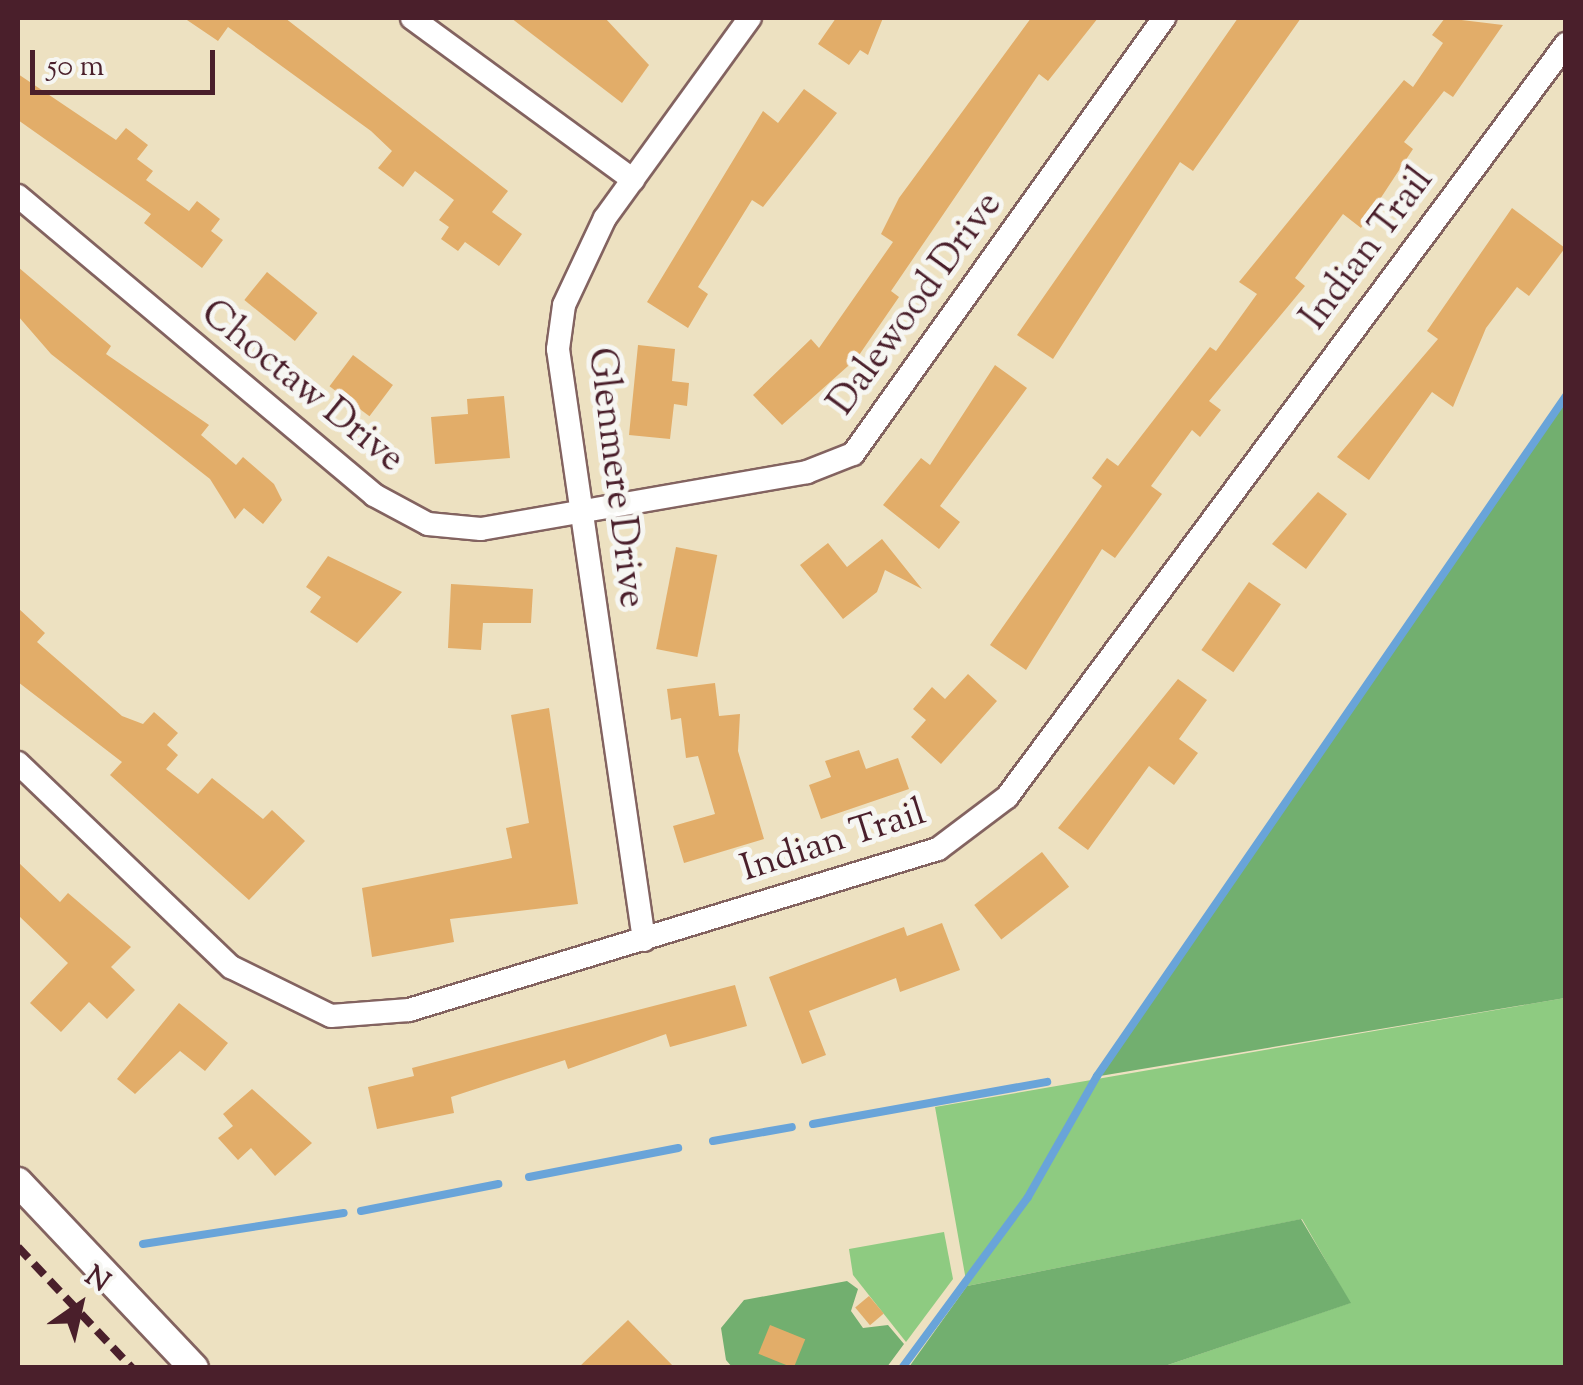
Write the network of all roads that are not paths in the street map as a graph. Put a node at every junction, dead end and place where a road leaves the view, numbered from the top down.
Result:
1 (412, 18) edge
2 (750, 18) edge
3 (1164, 18) edge
4 (1566, 44) edge
5 (633, 180) junction
6 (18, 196) edge
7 (581, 513) junction
8 (18, 763) edge
9 (644, 940) junction
10 (18, 1182) edge
11 (194, 1368) edge

1 - 5 street
2 - 5 street, Glenmere Drive
3 - 7 street, Dalewood Drive
4 - 9 street, Indian Trail
5 - 7 street, Glenmere Drive
6 - 7 street, Choctaw Drive
7 - 9 street, Glenmere Drive
8 - 9 street, Indian Trail
10 - 11 street

